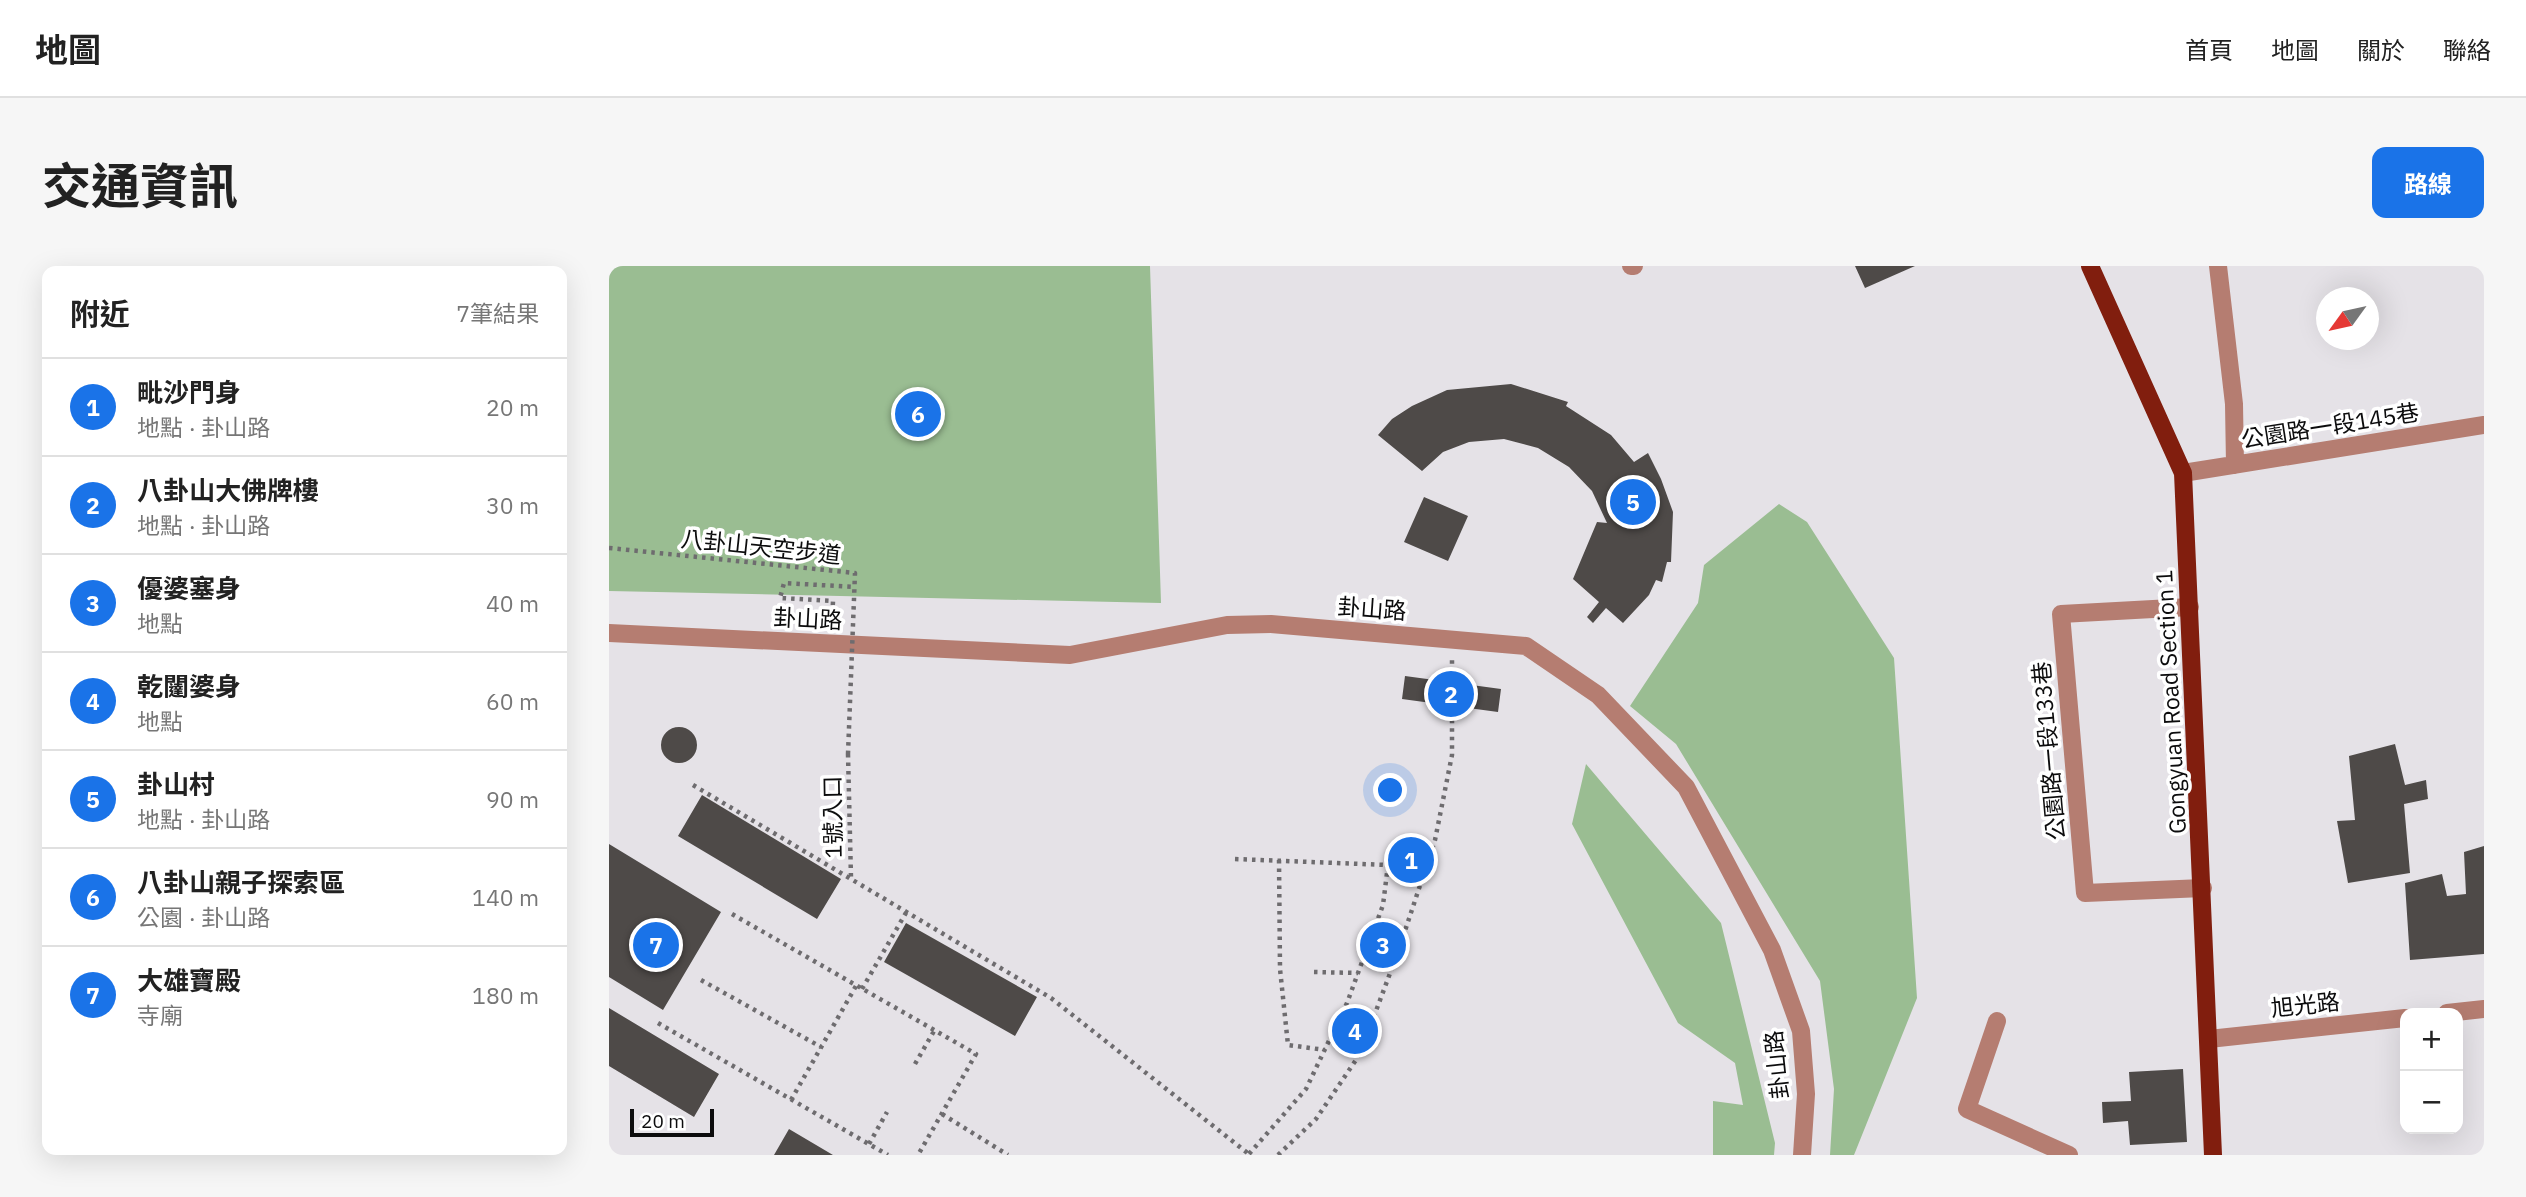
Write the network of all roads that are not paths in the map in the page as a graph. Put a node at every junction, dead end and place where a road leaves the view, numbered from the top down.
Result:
1 (2090, 266) edge
2 (2218, 266) edge
3 (2484, 425) edge
4 (2235, 465) junction
5 (2183, 473) junction
6 (2190, 607) junction
7 (609, 632) edge
8 (2203, 888) junction
9 (2484, 1009) edge
10 (2463, 1011) edge
11 (2400, 1019) edge
12 (1997, 1021) dead end
13 (2209, 1039) junction
14 (1802, 1155) edge
15 (2069, 1155) edge
16 (2213, 1155) edge

1 - 5 main road, Gongyuan Road Section 1
2 - 4 street
3 - 4 street, 公園路一段145巷
4 - 5 street, 公園路一段145巷
5 - 6 main road, Gongyuan Road Section 1
6 - 8 main road, Gongyuan Road Section 1
6 - 8 street, 公園路一段133巷
7 - 14 street, 卦山路
8 - 13 main road, Gongyuan Road Section 1
9 - 10 street
11 - 13 street, 旭光路
12 - 15 street
13 - 16 main road, Gongyuan Road Section 1

